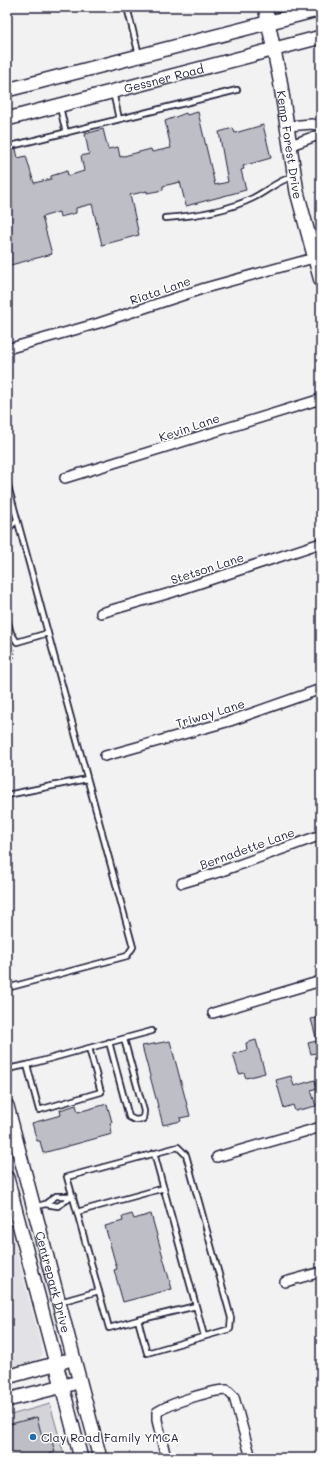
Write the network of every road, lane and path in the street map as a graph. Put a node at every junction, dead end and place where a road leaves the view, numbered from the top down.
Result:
1 (127, 7) edge
2 (265, 7) edge
3 (321, 9) edge
4 (269, 23) junction
5 (321, 37) edge
6 (274, 49) junction
7 (139, 56) junction
8 (7, 90) edge
9 (237, 90) dead end
10 (113, 91) junction
11 (59, 105) junction
12 (7, 119) edge
13 (119, 119) junction
14 (288, 126) junction
15 (321, 126) edge
16 (66, 133) junction
17 (321, 134) edge
18 (291, 145) junction
19 (7, 148) edge
20 (295, 176) junction
21 (165, 218) dead end
22 (318, 256) edge
23 (321, 281) edge
24 (7, 349) edge
25 (321, 399) edge
26 (65, 478) dead end
27 (7, 482) edge
28 (17, 520) junction
29 (7, 530) edge
30 (321, 543) edge
31 (101, 613) dead end
32 (7, 619) edge
33 (48, 633) junction
34 (16, 642) junction
35 (7, 661) edge
36 (321, 688) edge
37 (105, 756) dead end
38 (87, 779) junction
39 (7, 795) edge
40 (321, 834) edge
41 (182, 883) dead end
42 (321, 981) edge
43 (7, 988) edge
44 (213, 1013) dead end
45 (152, 1031) dead end
46 (124, 1039) junction
47 (109, 1042) junction
48 (89, 1048) junction
49 (27, 1065) junction
50 (7, 1069) edge
51 (7, 1106) edge
52 (321, 1127) edge
53 (154, 1153) junction
54 (217, 1157) dead end
55 (7, 1178) edge
56 (164, 1188) junction
57 (73, 1196) junction
58 (39, 1206) junction
59 (14, 1212) junction
60 (77, 1212) junction
61 (321, 1272) edge
62 (285, 1282) dead end
63 (99, 1290) junction
64 (58, 1302) junction
65 (196, 1306) junction
66 (138, 1320) junction
67 (204, 1336) junction
68 (73, 1358) junction
69 (56, 1363) junction
70 (7, 1378) edge
71 (79, 1381) junction
72 (63, 1386) junction
73 (7, 1400) edge
74 (81, 1458) edge
75 (100, 1458) edge
76 (166, 1458) edge
77 (251, 1458) edge

1 - 7 lane
2 - 4 street, Kemp Forest Drive
3 - 4 street
4 - 6 street, Kemp Forest Drive
4 - 7 street
5 - 6 street, Gessner Road
6 - 10 street, Gessner Road
6 - 14 street, Kemp Forest Drive
7 - 8 street
9 - 13 lane
10 - 11 street, Gessner Road
10 - 13 lane
11 - 12 street, Gessner Road
11 - 16 lane
13 - 16 lane
14 - 15 street
14 - 18 street, Kemp Forest Drive
16 - 19 lane
17 - 18 street
18 - 20 street, Kemp Forest Drive
20 - 21 lane
20 - 22 street, Kemp Forest Drive
22 - 23 street, Kemp Forest Drive
22 - 24 street, Riata Lane
25 - 26 street, Kevin Lane
27 - 28 lane
28 - 29 lane
28 - 33 lane
30 - 31 street, Stetson Lane
32 - 34 lane
33 - 34 lane
33 - 38 lane
34 - 35 path
36 - 37 street, Triway Lane
38 - 39 lane
38 - 43 lane
40 - 41 street, Bernadette Lane
42 - 44 street
45 - 46 lane
46 - 47 lane
46 - 47 lane
47 - 48 lane
48 - 49 lane
48 - 49 lane
49 - 50 lane
51 - 58 street, Centrepark Drive
52 - 54 street
53 - 56 lane
53 - 57 lane
53 - 67 lane
55 - 59 street, Centrepark Drive
56 - 60 lane
56 - 65 lane
57 - 58 lane
57 - 58 lane
57 - 60 lane
58 - 59 street
58 - 64 street, Centrepark Drive
59 - 69 street, Centrepark Drive
60 - 63 lane
61 - 62 street
63 - 64 lane
63 - 66 lane
64 - 68 street, Centrepark Drive
65 - 66 lane
65 - 67 lane
66 - 67 lane
68 - 69 street
68 - 71 street, Centrepark Drive
69 - 70 street
69 - 72 street, Centrepark Drive
71 - 72 street
71 - 75 street, Centrepark Drive
72 - 73 street
72 - 74 street, Centrepark Drive
76 - 77 street

